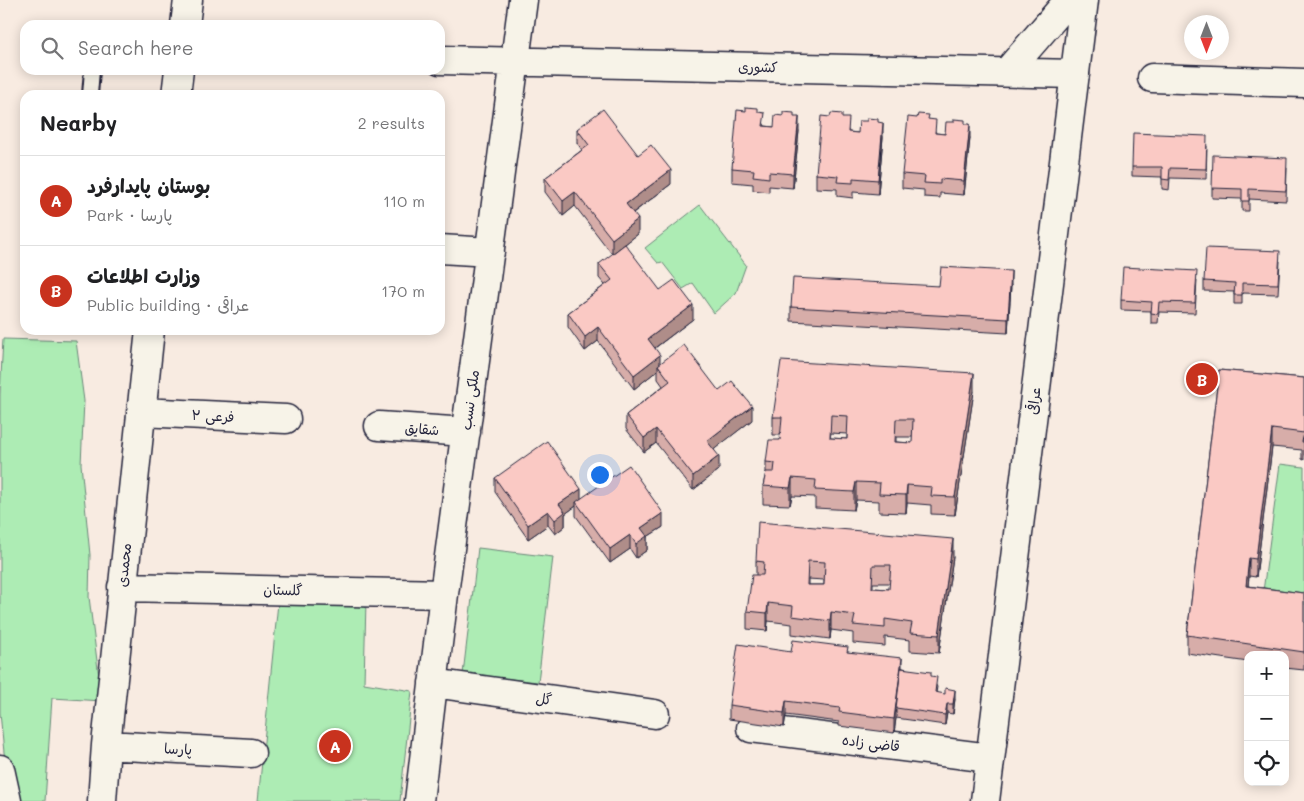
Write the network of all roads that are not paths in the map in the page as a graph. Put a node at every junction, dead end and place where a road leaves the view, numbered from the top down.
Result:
1 (188, 0) edge
2 (523, 0) edge
3 (1069, 0) edge
4 (1084, 0) edge
5 (185, 20) edge
6 (445, 60) edge
7 (515, 62) junction
8 (1007, 72) junction
9 (1075, 74) junction
10 (92, 75) edge
11 (178, 75) edge
12 (1152, 78) dead end
13 (1304, 83) edge
14 (90, 90) edge
15 (177, 90) edge
16 (445, 249) edge
17 (490, 252) junction
18 (149, 335) edge
19 (141, 412) junction
20 (286, 420) dead end
21 (379, 426) dead end
22 (466, 432) junction
23 (122, 587) junction
24 (444, 594) junction
25 (433, 683) junction
26 (655, 714) dead end
27 (751, 728) dead end
28 (106, 745) junction
29 (251, 752) dead end
30 (990, 758) junction
31 (0, 769) edge
32 (7, 801) edge
33 (102, 801) edge
34 (418, 801) edge
35 (985, 801) edge

1 - 5 main road
2 - 7 main road, ملکی نسب
3 - 8 main road
4 - 9 main road, عراقی
6 - 7 main road, کشوری
7 - 8 main road, کشوری
7 - 17 main road, ملکی نسب
8 - 9 main road, کشوری
9 - 30 main road, عراقی
10 - 14 lane
11 - 15 main road
12 - 13 main road
16 - 17 main road
17 - 22 main road, ملکی نسب
18 - 19 main road, محمدی
19 - 20 main road, فرعی ۲
19 - 23 main road, محمدی
21 - 22 main road, شقایق
22 - 24 main road, ملکی نسب
23 - 24 main road, گلستان
23 - 28 main road, محمدی
24 - 25 main road, ملکی نسب
25 - 26 main road, گل
25 - 34 main road, ملکی نسب
27 - 30 main road, قاضی زاده
28 - 29 main road, پارسا
28 - 33 main road, محمدی
30 - 35 main road, عراقی
31 - 32 main road

